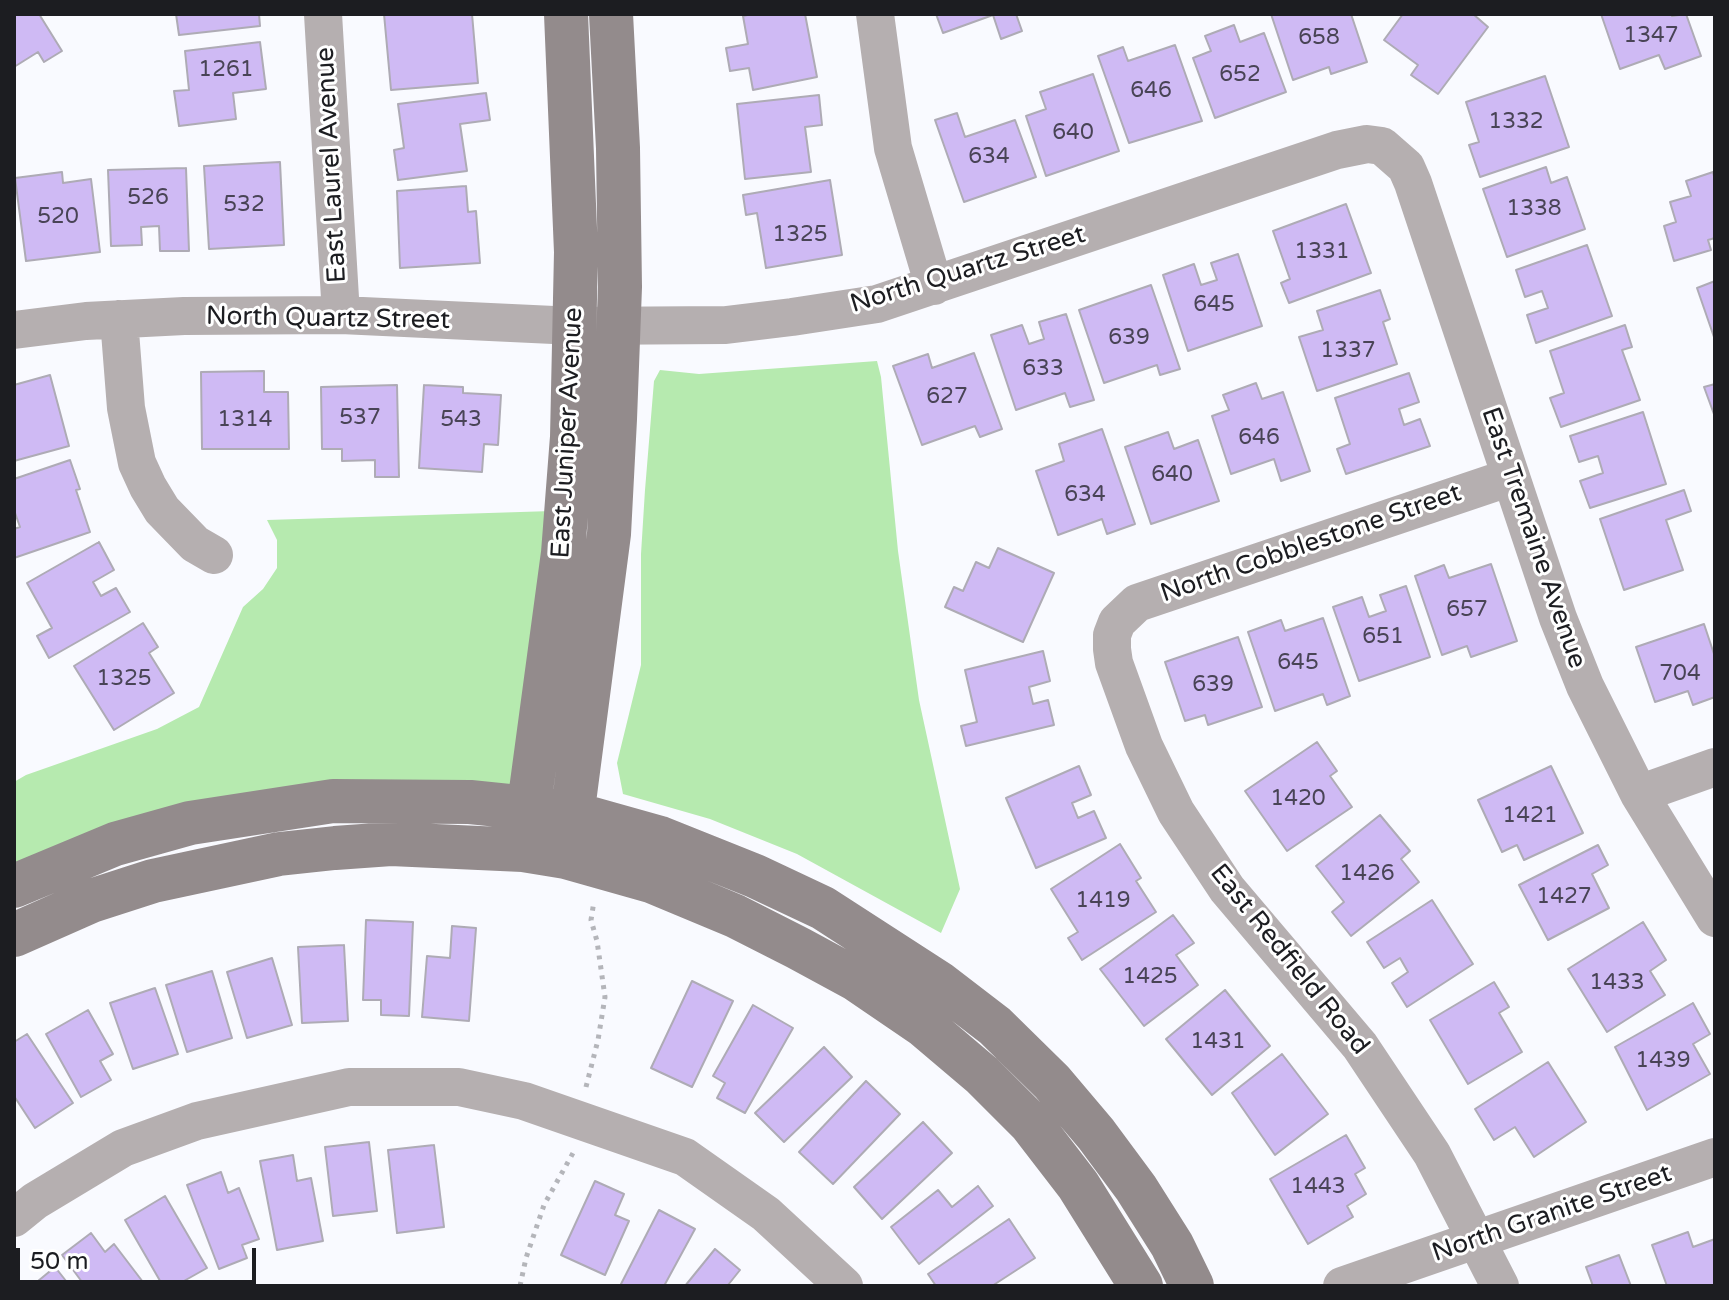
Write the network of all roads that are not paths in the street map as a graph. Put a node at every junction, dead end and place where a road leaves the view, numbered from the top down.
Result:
1 (323, 14) edge
2 (566, 14) edge
3 (611, 14) edge
4 (875, 14) edge
5 (1382, 146) joint
6 (934, 286) junction
7 (341, 315) junction
8 (119, 319) junction
9 (596, 326) junction
10 (14, 330) edge
11 (1511, 477) junction
12 (214, 555) dead end
13 (1117, 622) joint
14 (1715, 767) edge
15 (1639, 794) junction
16 (555, 837) junction
17 (14, 886) edge
18 (1715, 918) edge
19 (14, 935) edge
20 (1715, 1157) edge
21 (14, 1218) edge
22 (1477, 1240) junction
23 (844, 1286) edge
24 (1141, 1286) edge
25 (1192, 1286) edge
26 (1342, 1286) edge
27 (1500, 1286) edge

1 - 7 street, East Laurel Avenue
2 - 9 street, East Juniper Avenue
3 - 9 street, East Juniper Avenue
4 - 6 street
5 - 6 street, North Quartz Street
5 - 11 street, East Tremaine Avenue
6 - 9 street, North Quartz Street
7 - 8 street, North Quartz Street
7 - 9 street, North Quartz Street
8 - 10 street, North Quartz Street
8 - 12 street
9 - 16 street, East Juniper Avenue
11 - 13 street, North Cobblestone Street
11 - 15 street, East Tremaine Avenue
13 - 22 street, East Redfield Road
14 - 15 street
15 - 18 street, East Tremaine Avenue
16 - 17 street
16 - 19 street
16 - 24 street
16 - 25 street
20 - 22 street, North Granite Street
21 - 23 street
22 - 26 street, North Granite Street
22 - 27 street, East Redfield Road

